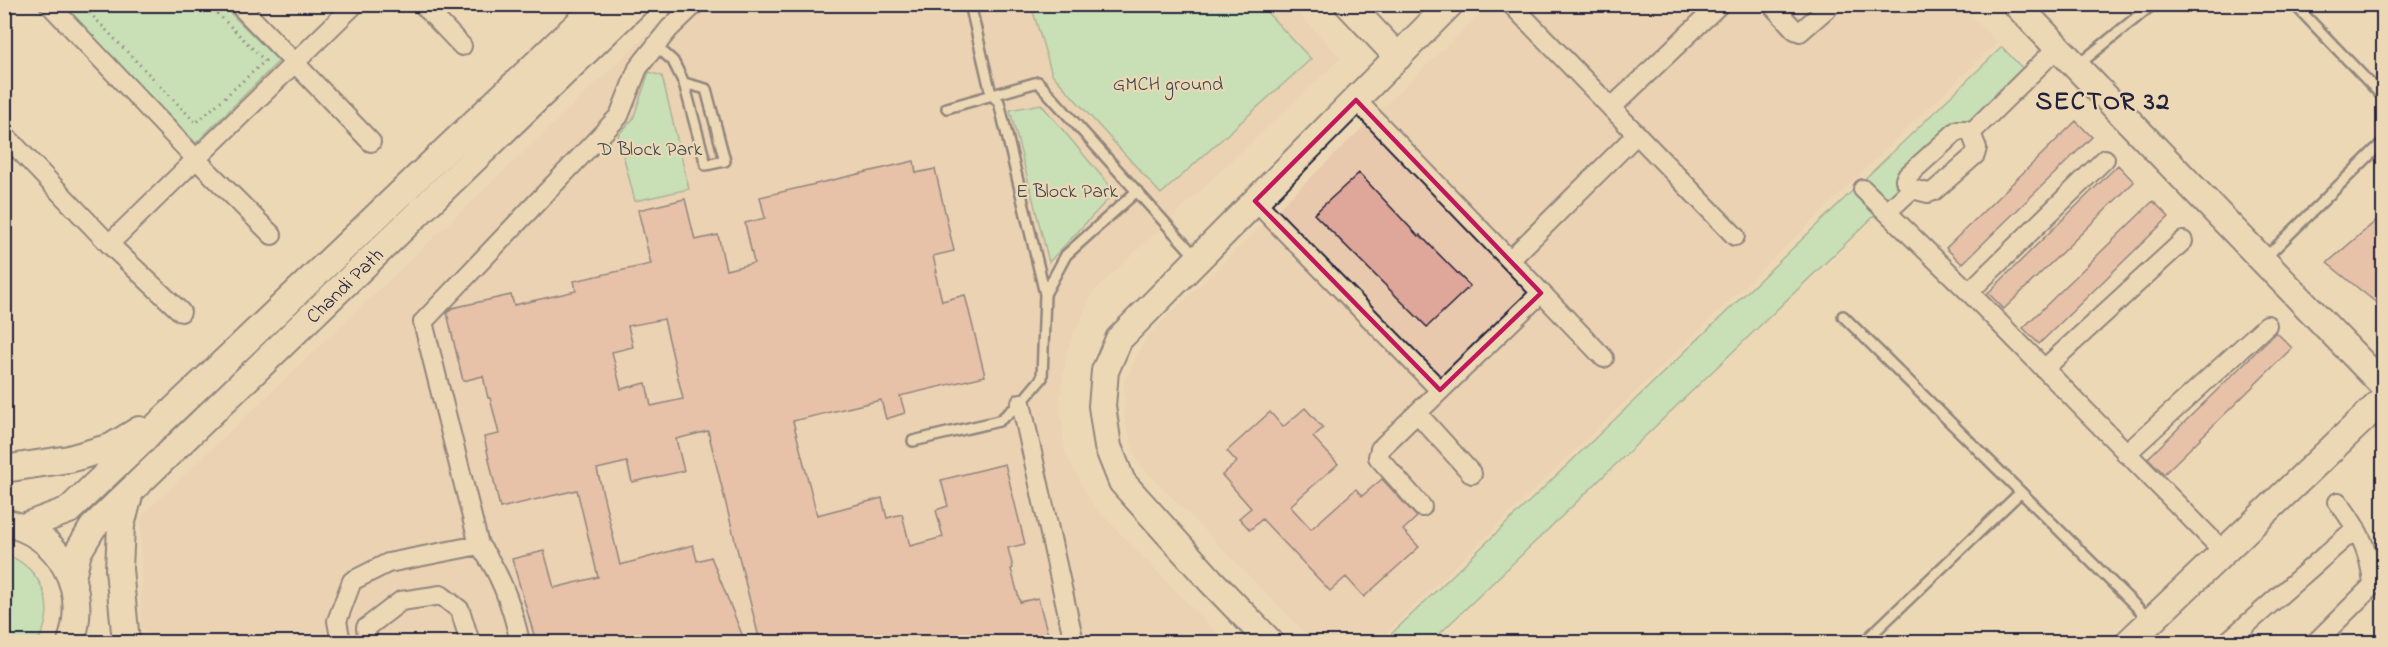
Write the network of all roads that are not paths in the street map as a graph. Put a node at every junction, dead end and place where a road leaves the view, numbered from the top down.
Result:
1 (49, 4) edge
2 (238, 4) edge
3 (355, 4) edge
4 (423, 4) edge
5 (599, 4) edge
6 (635, 4) edge
7 (695, 4) edge
8 (970, 4) edge
9 (1348, 4) edge
10 (1450, 4) edge
11 (1511, 4) edge
12 (1720, 4) edge
13 (1771, 4) edge
14 (1832, 4) edge
15 (2016, 4) edge
16 (2153, 4) edge
17 (2294, 4) edge
18 (655, 45) junction
19 (462, 46) dead end
20 (2058, 47) junction
21 (1398, 57) junction
22 (295, 63) junction
23 (2076, 66) junction
24 (684, 83) junction
25 (992, 94) junction
26 (2384, 98) edge
27 (1356, 100) junction
28 (947, 108) dead end
29 (1611, 108) junction
30 (1971, 133) junction
31 (4, 134) edge
32 (1636, 134) junction
33 (2384, 141) edge
34 (371, 142) dead end
35 (196, 159) junction
36 (2105, 159) dead end
37 (1863, 189) dead end
38 (1912, 189) junction
39 (1137, 191) junction
40 (1255, 201) junction
41 (1887, 212) junction
42 (272, 235) dead end
43 (1735, 236) dead end
44 (2183, 241) dead end
45 (109, 244) junction
46 (1198, 259) junction
47 (1510, 260) junction
48 (2263, 261) junction
49 (1969, 292) junction
50 (1541, 293) junction
51 (1045, 294) junction
52 (181, 312) dead end
53 (1843, 316) dead end
54 (2266, 325) dead end
55 (1604, 358) dead end
56 (2044, 369) junction
57 (2384, 386) edge
58 (1440, 390) junction
59 (2384, 399) edge
60 (1021, 403) junction
61 (173, 410) junction
62 (1417, 413) junction
63 (913, 441) dead end
64 (2126, 454) junction
65 (4, 469) edge
66 (1472, 474) dead end
67 (130, 491) junction
68 (2021, 492) junction
69 (2338, 502) dead end
70 (1422, 507) dead end
71 (14, 524) edge
72 (2356, 528) junction
73 (479, 545) junction
74 (2224, 552) junction
75 (72, 578) junction
76 (2378, 579) edge
77 (2151, 621) junction
78 (77, 638) edge
79 (2235, 640) edge
80 (126, 642) edge
81 (341, 642) edge
82 (368, 642) edge
83 (470, 642) edge
84 (520, 642) edge
85 (1074, 642) edge
86 (1270, 642) edge
87 (1864, 642) edge
88 (2129, 642) edge
89 (2316, 642) edge

1 - 35 street
2 - 22 street
3 - 22 street
4 - 19 street
5 - 61 main road, Chandi Path
6 - 67 main road, Chandi Path
7 - 18 street
8 - 25 lane
9 - 21 main road
10 - 21 main road
11 - 29 street
12 - 29 street
13 - 14 street
15 - 20 main road
16 - 23 lane
17 - 26 lane
18 - 24 lane
18 - 73 street
20 - 23 main road
20 - 30 street
21 - 27 main road
22 - 34 street
22 - 35 street
23 - 48 main road
24 - 24 lane
25 - 28 lane
25 - 39 lane
25 - 51 lane
27 - 40 main road
27 - 47 street
29 - 32 street
30 - 38 street
30 - 38 street
31 - 45 street
32 - 43 street
32 - 47 street
33 - 48 lane
35 - 42 street
35 - 45 street
36 - 49 street
37 - 41 street
38 - 41 street
39 - 46 lane
39 - 51 lane
40 - 46 main road
40 - 58 street
41 - 49 street
44 - 56 street
45 - 52 street
46 - 86 main road
47 - 50 street
48 - 57 main road
49 - 56 street
50 - 55 street
50 - 58 street
51 - 60 lane
53 - 68 lane
54 - 64 street
56 - 64 street
58 - 62 street
59 - 74 main road
60 - 63 lane
60 - 85 street
61 - 65 main road
61 - 71 main road, Chandi Path
62 - 66 street
62 - 70 street
64 - 74 street
67 - 75 main road, Chandi Path
67 - 80 main road
68 - 77 lane
68 - 87 lane
69 - 72 street
71 - 75 main road
72 - 76 street
72 - 79 street
73 - 81 street
73 - 84 street
74 - 77 main road
75 - 78 main road
76 - 89 street
77 - 88 main road
82 - 83 street

